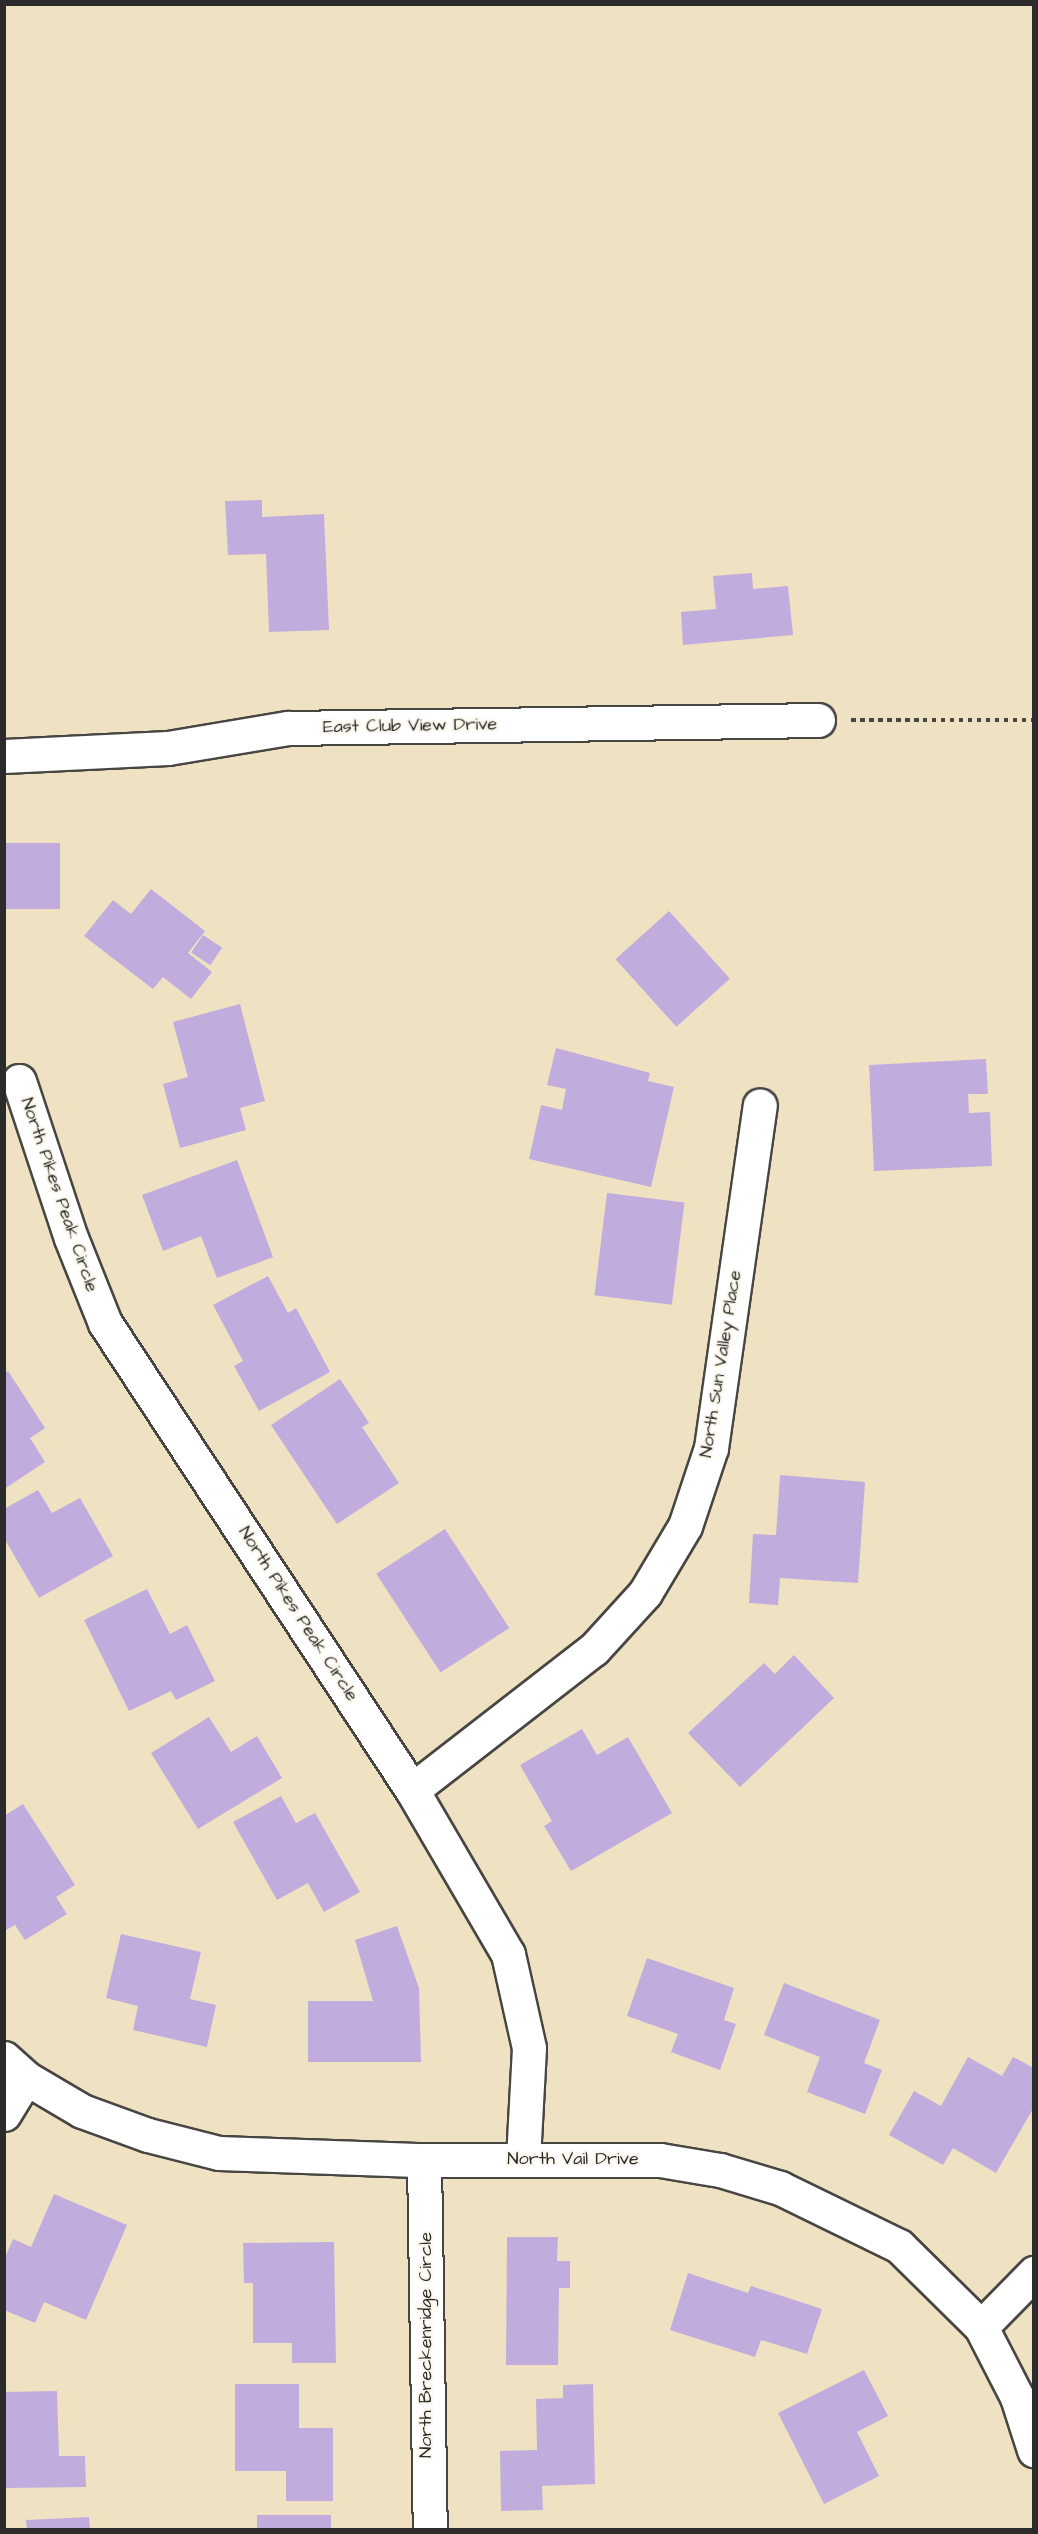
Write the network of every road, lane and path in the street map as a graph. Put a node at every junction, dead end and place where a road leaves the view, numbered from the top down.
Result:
1 (818, 720) joint
2 (1034, 720) edge
3 (4, 756) edge
4 (19, 1080) dead end
5 (760, 1105) dead end
6 (412, 1790) junction
7 (15, 2068) edge
8 (4, 2114) edge
9 (523, 2159) junction
10 (424, 2160) junction
11 (1034, 2273) edge
12 (981, 2327) junction
13 (1034, 2450) edge
14 (430, 2529) edge

1 - 2 path
1 - 3 street, East Club View Drive
4 - 6 street, North Pikes Peak Circle
5 - 6 street, North Sun Valley Place
6 - 9 street, North Pikes Peak Circle
7 - 8 street
7 - 10 street, North Vail Drive
9 - 10 street, North Vail Drive
9 - 12 street, North Vail Drive
10 - 14 street, North Breckenridge Circle
11 - 12 street
12 - 13 street, North Vail Drive

